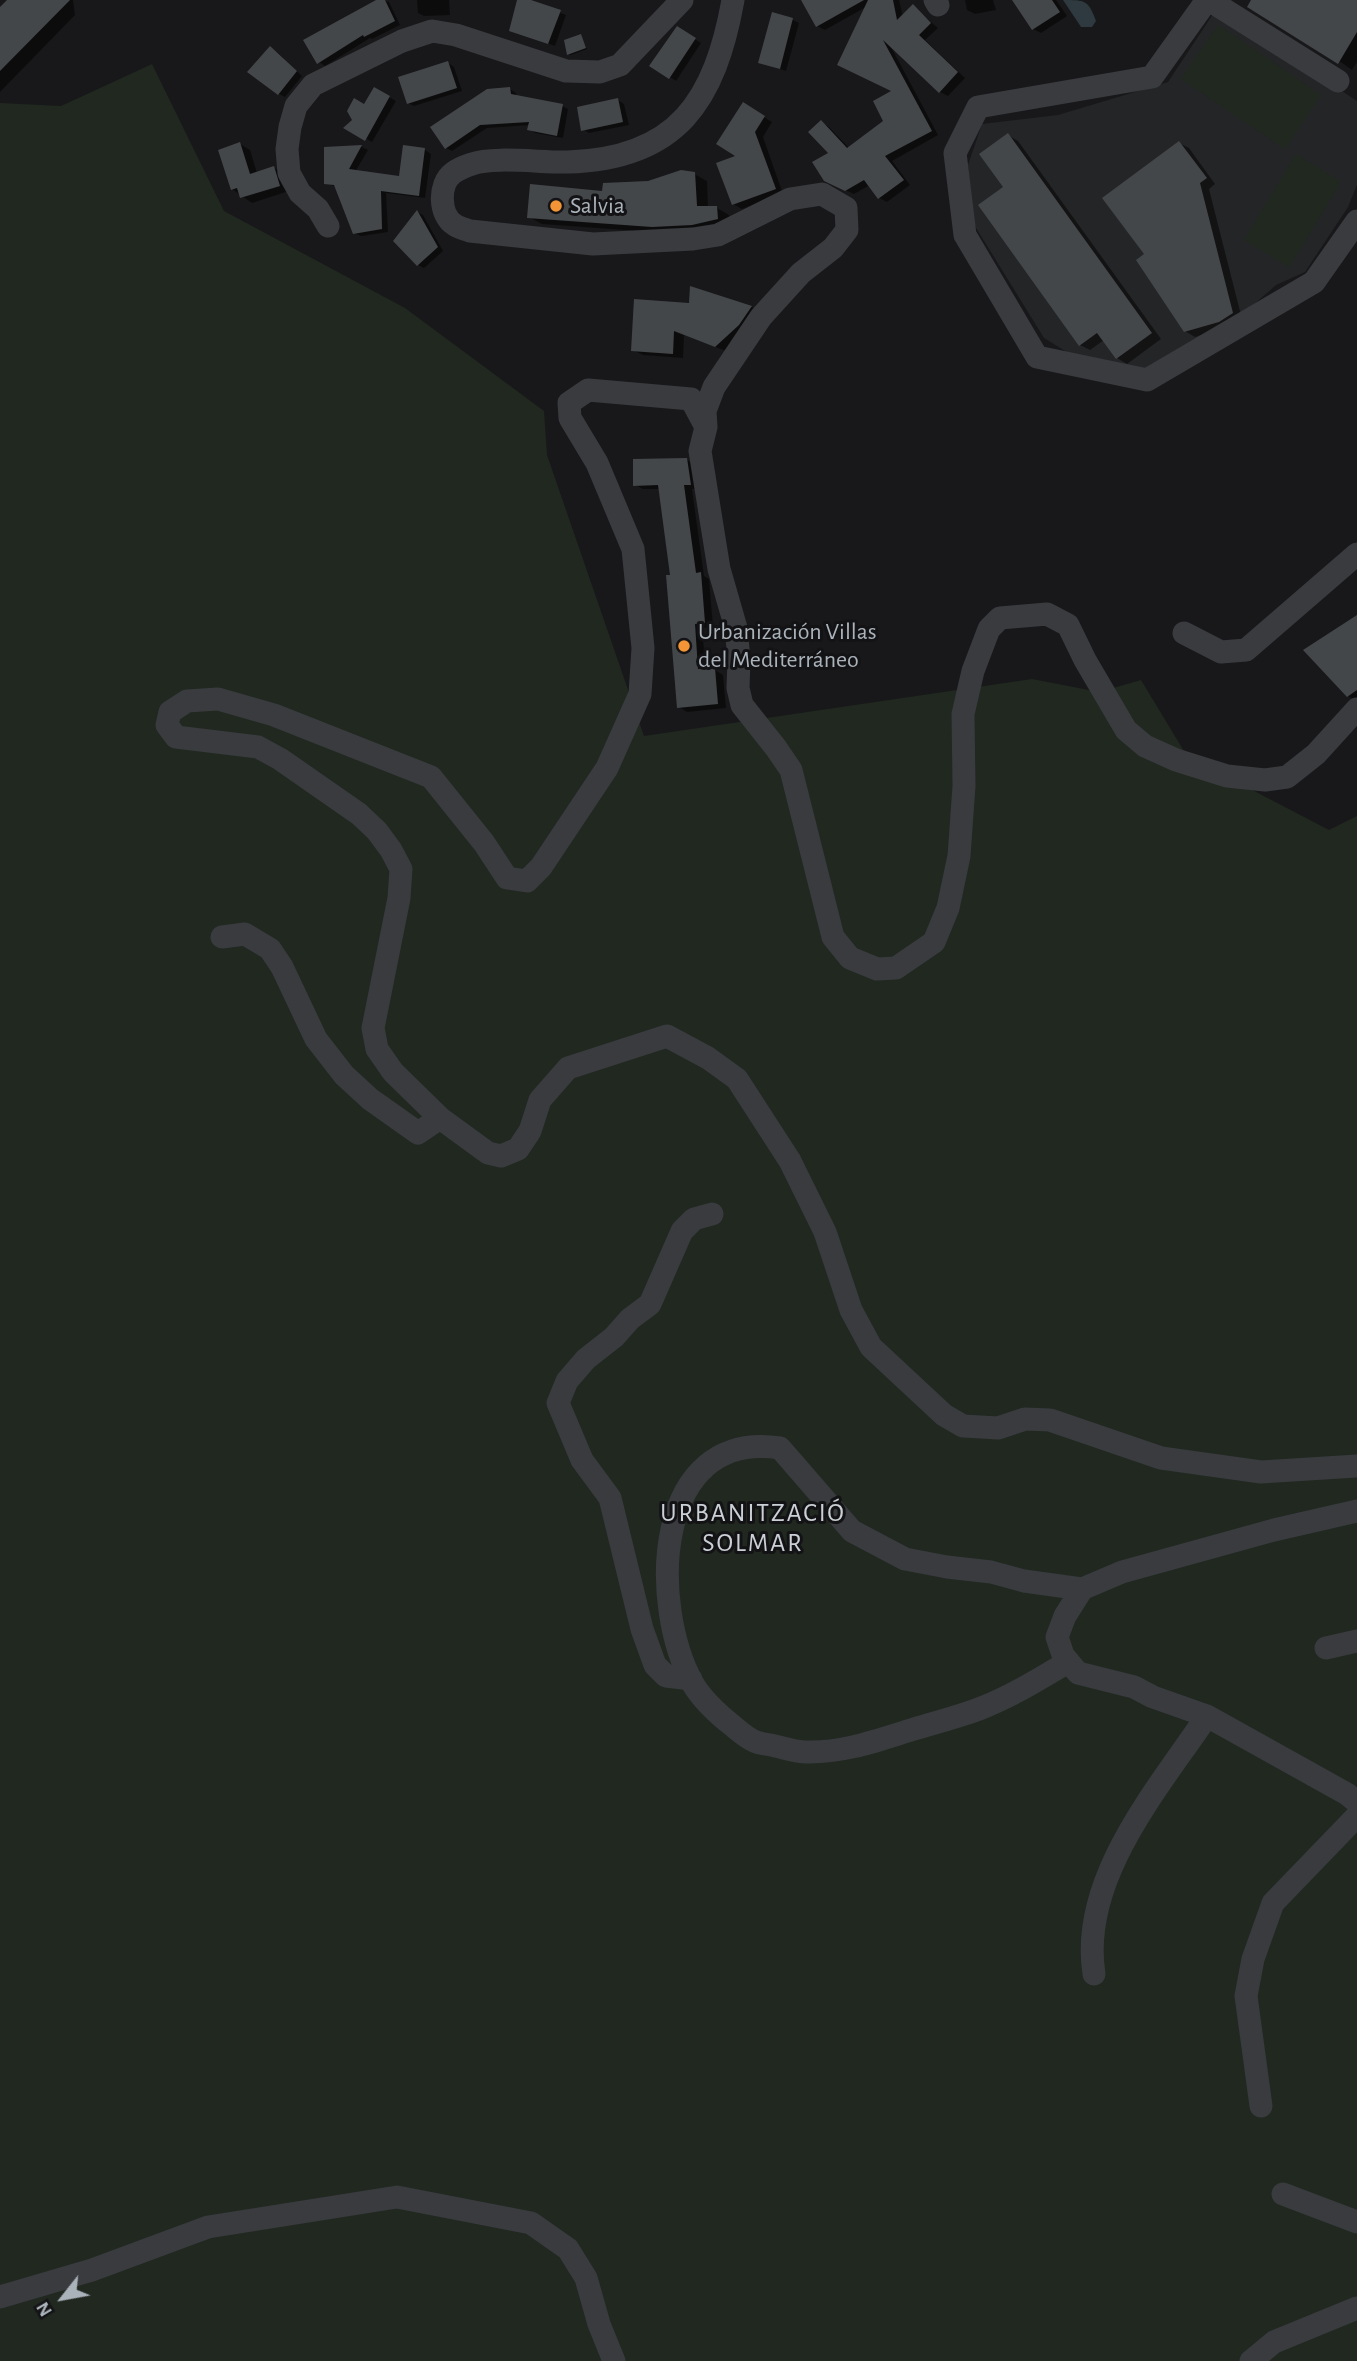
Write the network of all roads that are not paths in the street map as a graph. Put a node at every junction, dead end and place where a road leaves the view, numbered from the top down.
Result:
1 (682, 0) edge
2 (733, 0) edge
3 (1208, 0) edge
4 (1338, 81) dead end
5 (1357, 221) edge
6 (328, 226) dead end
7 (706, 427) junction
8 (1357, 554) edge
9 (1184, 633) dead end
10 (1357, 709) edge
11 (222, 937) dead end
12 (440, 1118) junction
13 (712, 1214) dead end
14 (1357, 1466) edge
15 (1357, 1511) edge
16 (1082, 1589) junction
17 (1357, 1641) edge
18 (1326, 1648) dead end
19 (1068, 1662) junction
20 (691, 1679) junction
21 (1207, 1716) junction
22 (1357, 1802) edge
23 (1357, 1816) edge
24 (1094, 1974) dead end
25 (1261, 2106) dead end
26 (1283, 2194) dead end
27 (1357, 2222) edge
28 (0, 2297) edge
29 (1357, 2308) edge
30 (614, 2361) edge
31 (1251, 2361) edge

1 - 6 street
2 - 7 street
3 - 4 street
3 - 5 street
7 - 10 street
7 - 12 street
8 - 9 street
11 - 12 street
12 - 14 street
13 - 20 street
15 - 16 street
16 - 19 street
16 - 20 street
17 - 18 street
19 - 20 street
19 - 21 street
21 - 22 street
21 - 24 street
23 - 25 street
26 - 27 street
28 - 30 street
29 - 31 street

